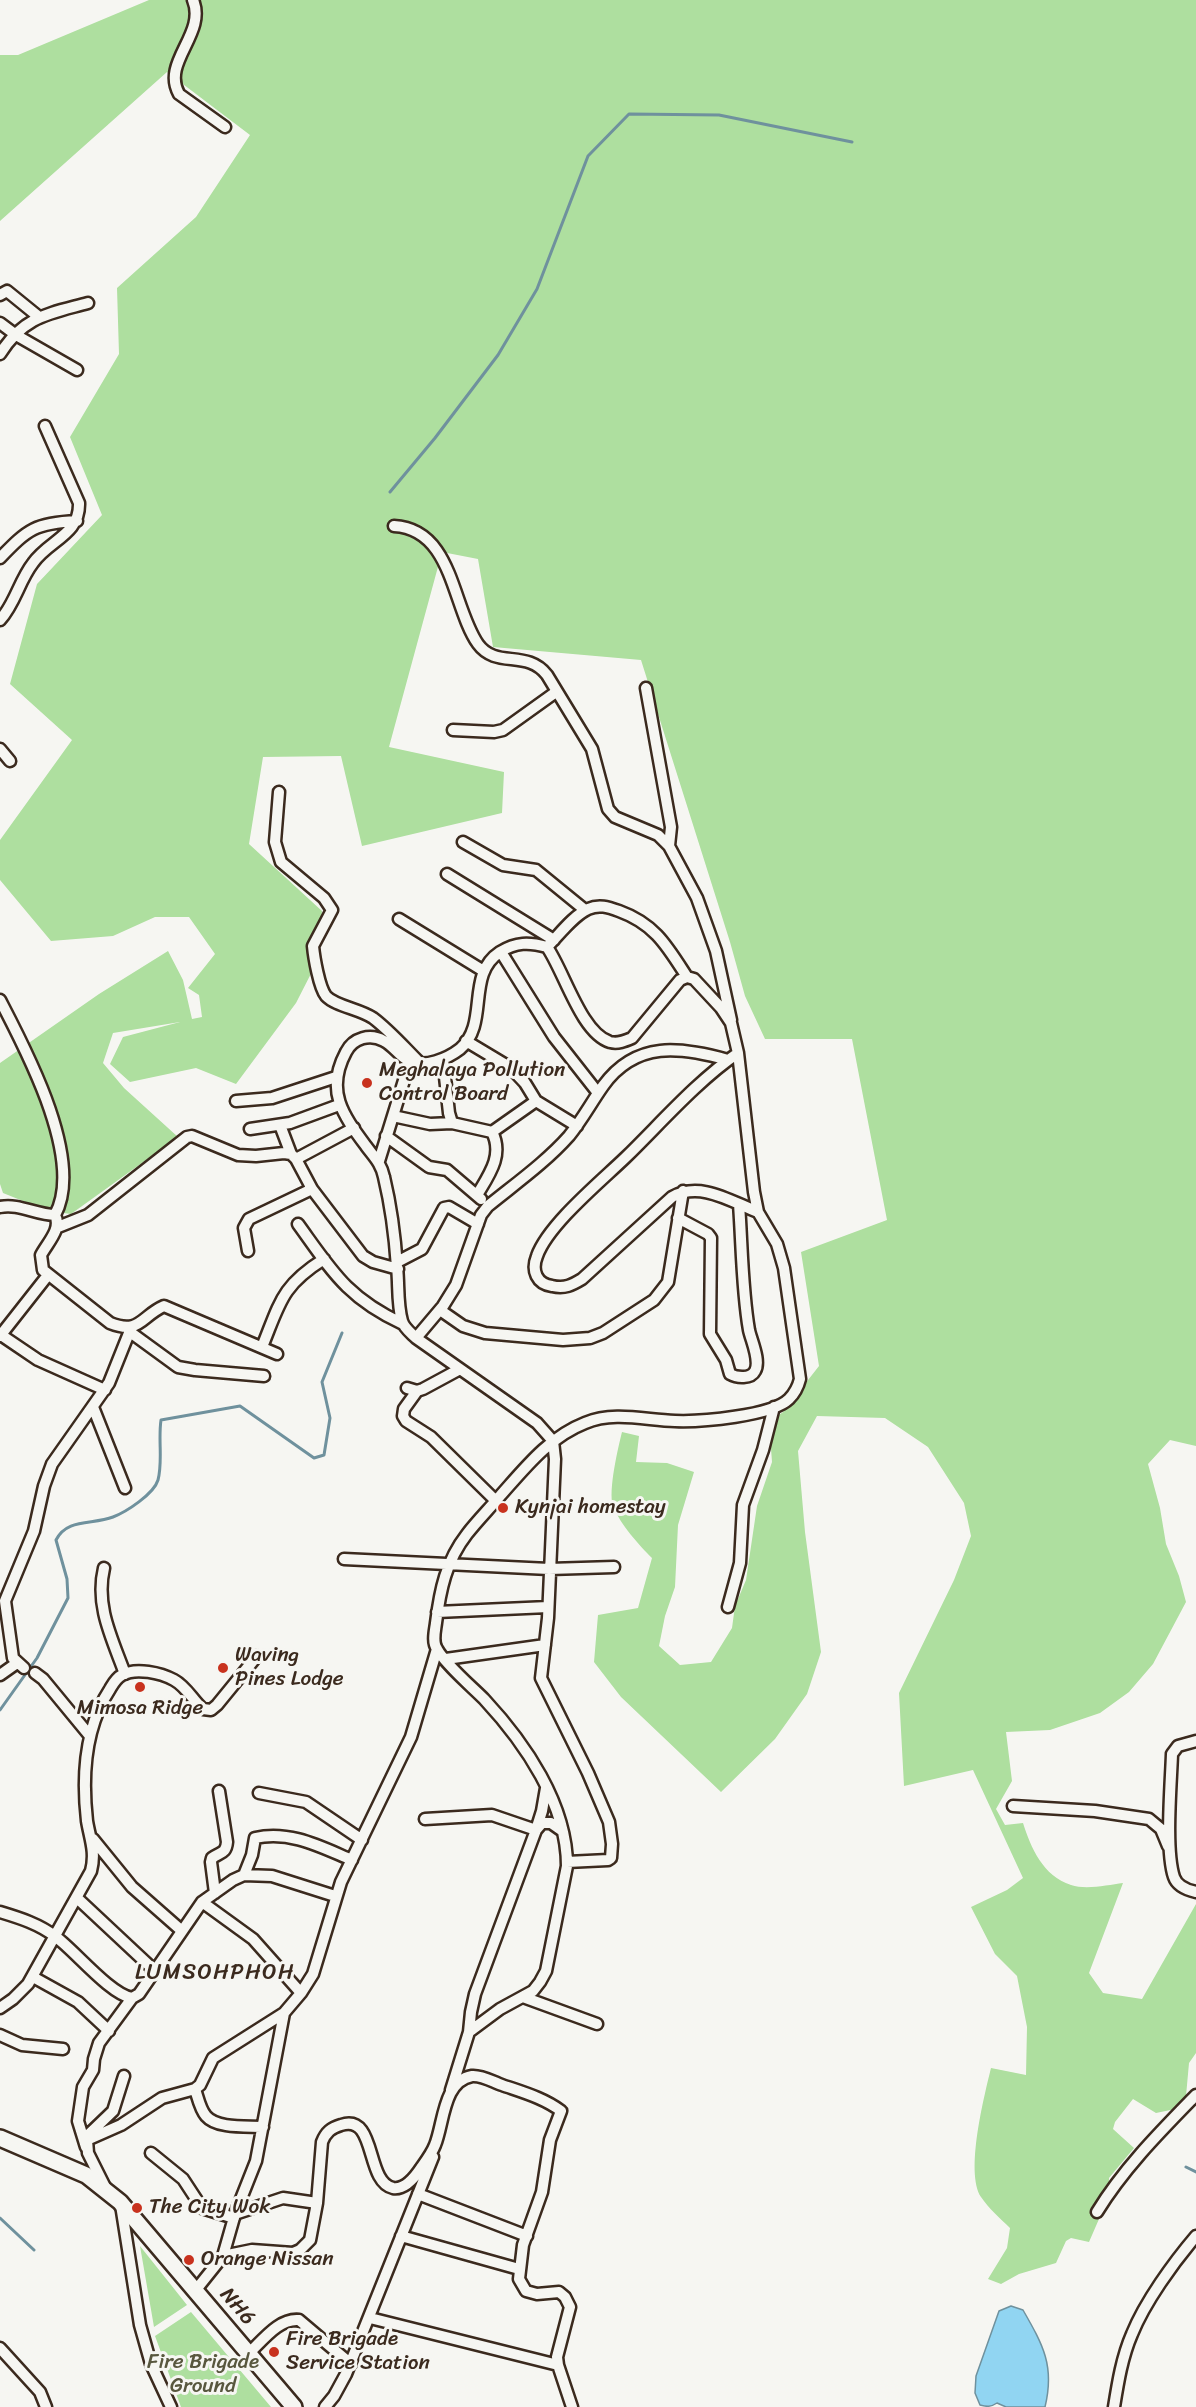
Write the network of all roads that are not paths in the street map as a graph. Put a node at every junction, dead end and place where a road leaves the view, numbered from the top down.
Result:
1 (193, 0) edge
2 (225, 127) dead end
3 (0, 295) edge
4 (88, 303) dead end
5 (39, 317) junction
6 (0, 323) edge
7 (16, 335) junction
8 (0, 354) edge
9 (77, 370) dead end
10 (45, 426) dead end
11 (77, 521) junction
12 (394, 526) dead end
13 (2, 551) edge
14 (0, 620) edge
15 (646, 688) dead end
16 (556, 692) junction
17 (453, 730) dead end
18 (0, 749) edge
19 (10, 761) dead end
20 (279, 792) dead end
21 (463, 842) dead end
22 (669, 846) junction
23 (447, 874) dead end
24 (585, 910) junction
25 (399, 919) dead end
26 (550, 943) junction
27 (501, 952) junction
28 (482, 970) junction
29 (687, 977) junction
30 (0, 1000) edge
31 (731, 1023) junction
32 (466, 1041) junction
33 (738, 1053) junction
34 (443, 1059) junction
35 (728, 1060) junction
36 (415, 1062) junction
37 (336, 1077) junction
38 (598, 1094) junction
39 (236, 1101) dead end
40 (536, 1101) junction
41 (339, 1105) junction
42 (393, 1116) junction
43 (452, 1123) junction
44 (280, 1125) junction
45 (577, 1126) junction
46 (354, 1128) junction
47 (250, 1129) dead end
48 (492, 1132) junction
49 (386, 1136) junction
50 (294, 1157) junction
51 (379, 1161) junction
52 (312, 1189) junction
53 (682, 1191) junction
54 (477, 1195) junction
55 (739, 1204) junction
56 (488, 1206) junction
57 (0, 1207) edge
58 (758, 1212) junction
59 (55, 1215) junction
60 (678, 1218) junction
61 (298, 1224) dead end
62 (478, 1224) junction
63 (58, 1227) junction
64 (248, 1251) dead end
65 (324, 1259) junction
66 (397, 1266) junction
67 (48, 1275) junction
68 (440, 1310) junction
69 (403, 1324) junction
70 (131, 1330) junction
71 (0, 1335) edge
72 (416, 1338) junction
73 (262, 1347) junction
74 (277, 1354) dead end
75 (460, 1369) junction
76 (264, 1376) dead end
77 (105, 1390) junction
78 (93, 1407) junction
79 (774, 1407) junction
80 (553, 1441) junction
81 (125, 1488) dead end
82 (496, 1501) junction
83 (344, 1559) dead end
84 (448, 1565) junction
85 (104, 1568) dead end
86 (614, 1568) dead end
87 (549, 1569) junction
88 (728, 1606) dead end
89 (548, 1607) junction
90 (437, 1612) junction
91 (545, 1645) junction
92 (437, 1649) junction
93 (257, 1656) dead end
94 (446, 1659) junction
95 (35, 1673) dead end
96 (125, 1674) junction
97 (0, 1675) edge
98 (90, 1736) junction
99 (1196, 1741) edge
100 (546, 1788) junction
101 (219, 1791) dead end
102 (259, 1793) dead end
103 (1013, 1806) dead end
104 (425, 1819) dead end
105 (536, 1830) junction
106 (561, 1831) junction
107 (92, 1839) junction
108 (362, 1840) junction
109 (1170, 1852) junction
110 (352, 1860) junction
111 (567, 1862) junction
112 (244, 1875) junction
113 (1196, 1892) edge
114 (215, 1893) junction
115 (335, 1896) junction
116 (77, 1898) junction
117 (202, 1902) junction
118 (0, 1912) edge
119 (182, 1931) junction
120 (56, 1937) junction
121 (154, 1971) junction
122 (33, 1977) junction
123 (301, 1993) junction
124 (523, 1997) junction
125 (132, 1998) junction
126 (0, 2008) edge
127 (284, 2013) junction
128 (597, 2024) dead end
129 (108, 2031) junction
130 (469, 2032) junction
131 (0, 2036) edge
132 (63, 2049) dead end
133 (124, 2076) dead end
134 (195, 2089) junction
135 (450, 2094) junction
136 (1196, 2095) edge
137 (263, 2127) junction
138 (0, 2138) edge
139 (84, 2143) junction
140 (435, 2145) junction
141 (151, 2153) dead end
142 (106, 2189) junction
143 (418, 2194) junction
144 (120, 2202) junction
145 (317, 2203) junction
146 (1096, 2212) dead end
147 (235, 2216) junction
148 (401, 2236) junction
149 (526, 2236) junction
150 (1196, 2236) edge
151 (223, 2256) junction
152 (519, 2269) junction
153 (195, 2291) junction
154 (370, 2318) junction
155 (0, 2348) edge
156 (249, 2353) junction
157 (351, 2364) junction
158 (558, 2365) junction
159 (46, 2407) edge
160 (171, 2407) edge
161 (294, 2407) edge
162 (325, 2407) edge
163 (572, 2407) edge
164 (1114, 2407) edge

1 - 2 street
3 - 5 street
4 - 5 street
5 - 7 street
6 - 7 street
7 - 8 street
7 - 9 street
10 - 11 street
11 - 13 street
11 - 14 street
12 - 16 street
15 - 22 street
16 - 17 street
16 - 22 street
18 - 19 street
20 - 36 street
21 - 24 street
22 - 31 street
23 - 26 street
24 - 26 street
24 - 29 street
25 - 28 street
26 - 27 street
26 - 29 street
27 - 28 street
27 - 38 street
28 - 32 street
29 - 31 street
30 - 59 street
31 - 33 street
32 - 34 street
32 - 40 street
33 - 35 street
33 - 58 street
34 - 36 street
34 - 43 street
35 - 38 street
35 - 53 street
36 - 37 street
36 - 42 street
37 - 39 street
37 - 41 street
38 - 45 street
40 - 45 street
40 - 48 street
41 - 44 street
41 - 46 street
42 - 43 street
42 - 49 street
43 - 48 street
44 - 47 street
44 - 50 street
45 - 56 street
46 - 50 street
46 - 51 street
48 - 54 street
49 - 51 street
49 - 54 street
50 - 52 street
50 - 63 street
51 - 66 street
52 - 64 street
52 - 66 street
53 - 55 street
53 - 60 street
54 - 56 street
55 - 58 street
55 - 60 street
56 - 62 street
57 - 59 street
58 - 79 street
59 - 63 street
60 - 68 street
61 - 65 street
62 - 66 street
62 - 68 street
63 - 67 street
65 - 69 street
65 - 73 street
66 - 69 street
67 - 70 street
67 - 71 street
68 - 72 street
69 - 72 street
70 - 73 street
70 - 76 street
70 - 77 street
71 - 77 street
72 - 75 street
73 - 74 street
75 - 80 street
75 - 82 street
77 - 78 street
78 - 81 street
78 - 97 street
79 - 80 street
79 - 88 street
80 - 82 street
80 - 87 street
82 - 84 street
83 - 84 street
84 - 87 street
84 - 90 street
85 - 96 street
86 - 87 street
87 - 89 street
89 - 90 street
89 - 91 street
90 - 92 street
91 - 94 street
91 - 111 street
92 - 94 street
92 - 108 street
93 - 96 street
94 - 100 street
95 - 98 street
96 - 98 street
98 - 107 street
99 - 109 street
100 - 105 street
100 - 106 street
101 - 114 street
102 - 108 street
103 - 109 street
104 - 105 street
105 - 106 street
105 - 130 street
106 - 111 street
107 - 116 street
107 - 119 street
108 - 110 street
109 - 113 street
110 - 112 street
110 - 115 street
111 - 124 street
112 - 114 street
112 - 115 street
114 - 117 street
115 - 123 street
116 - 120 street
116 - 121 street
117 - 119 street
117 - 123 street
118 - 120 street
119 - 121 street
120 - 122 street
120 - 125 street
121 - 125 street
122 - 126 street
122 - 129 street
123 - 127 street
124 - 128 street
124 - 130 street
125 - 129 street
127 - 134 street
127 - 137 street
129 - 139 street
130 - 135 street
131 - 132 street
133 - 139 street
134 - 137 street
134 - 139 street
135 - 140 street
135 - 149 street
136 - 146 street
137 - 147 street
138 - 142 highway, NH6 / NH6
139 - 142 street
140 - 143 street
140 - 145 street
141 - 147 street
142 - 144 highway, NH6 / NH6
143 - 148 street
143 - 149 street
144 - 153 highway, NH6 / NH6
144 - 160 street
145 - 147 street
145 - 151 street
147 - 151 street
148 - 152 street
148 - 154 street
149 - 152 street
150 - 164 street
151 - 153 street
152 - 158 street
153 - 156 highway, NH6 / NH6
154 - 157 street
154 - 158 street
155 - 159 street
156 - 157 street
156 - 161 highway, NH6 / NH6
157 - 162 street
158 - 163 street

